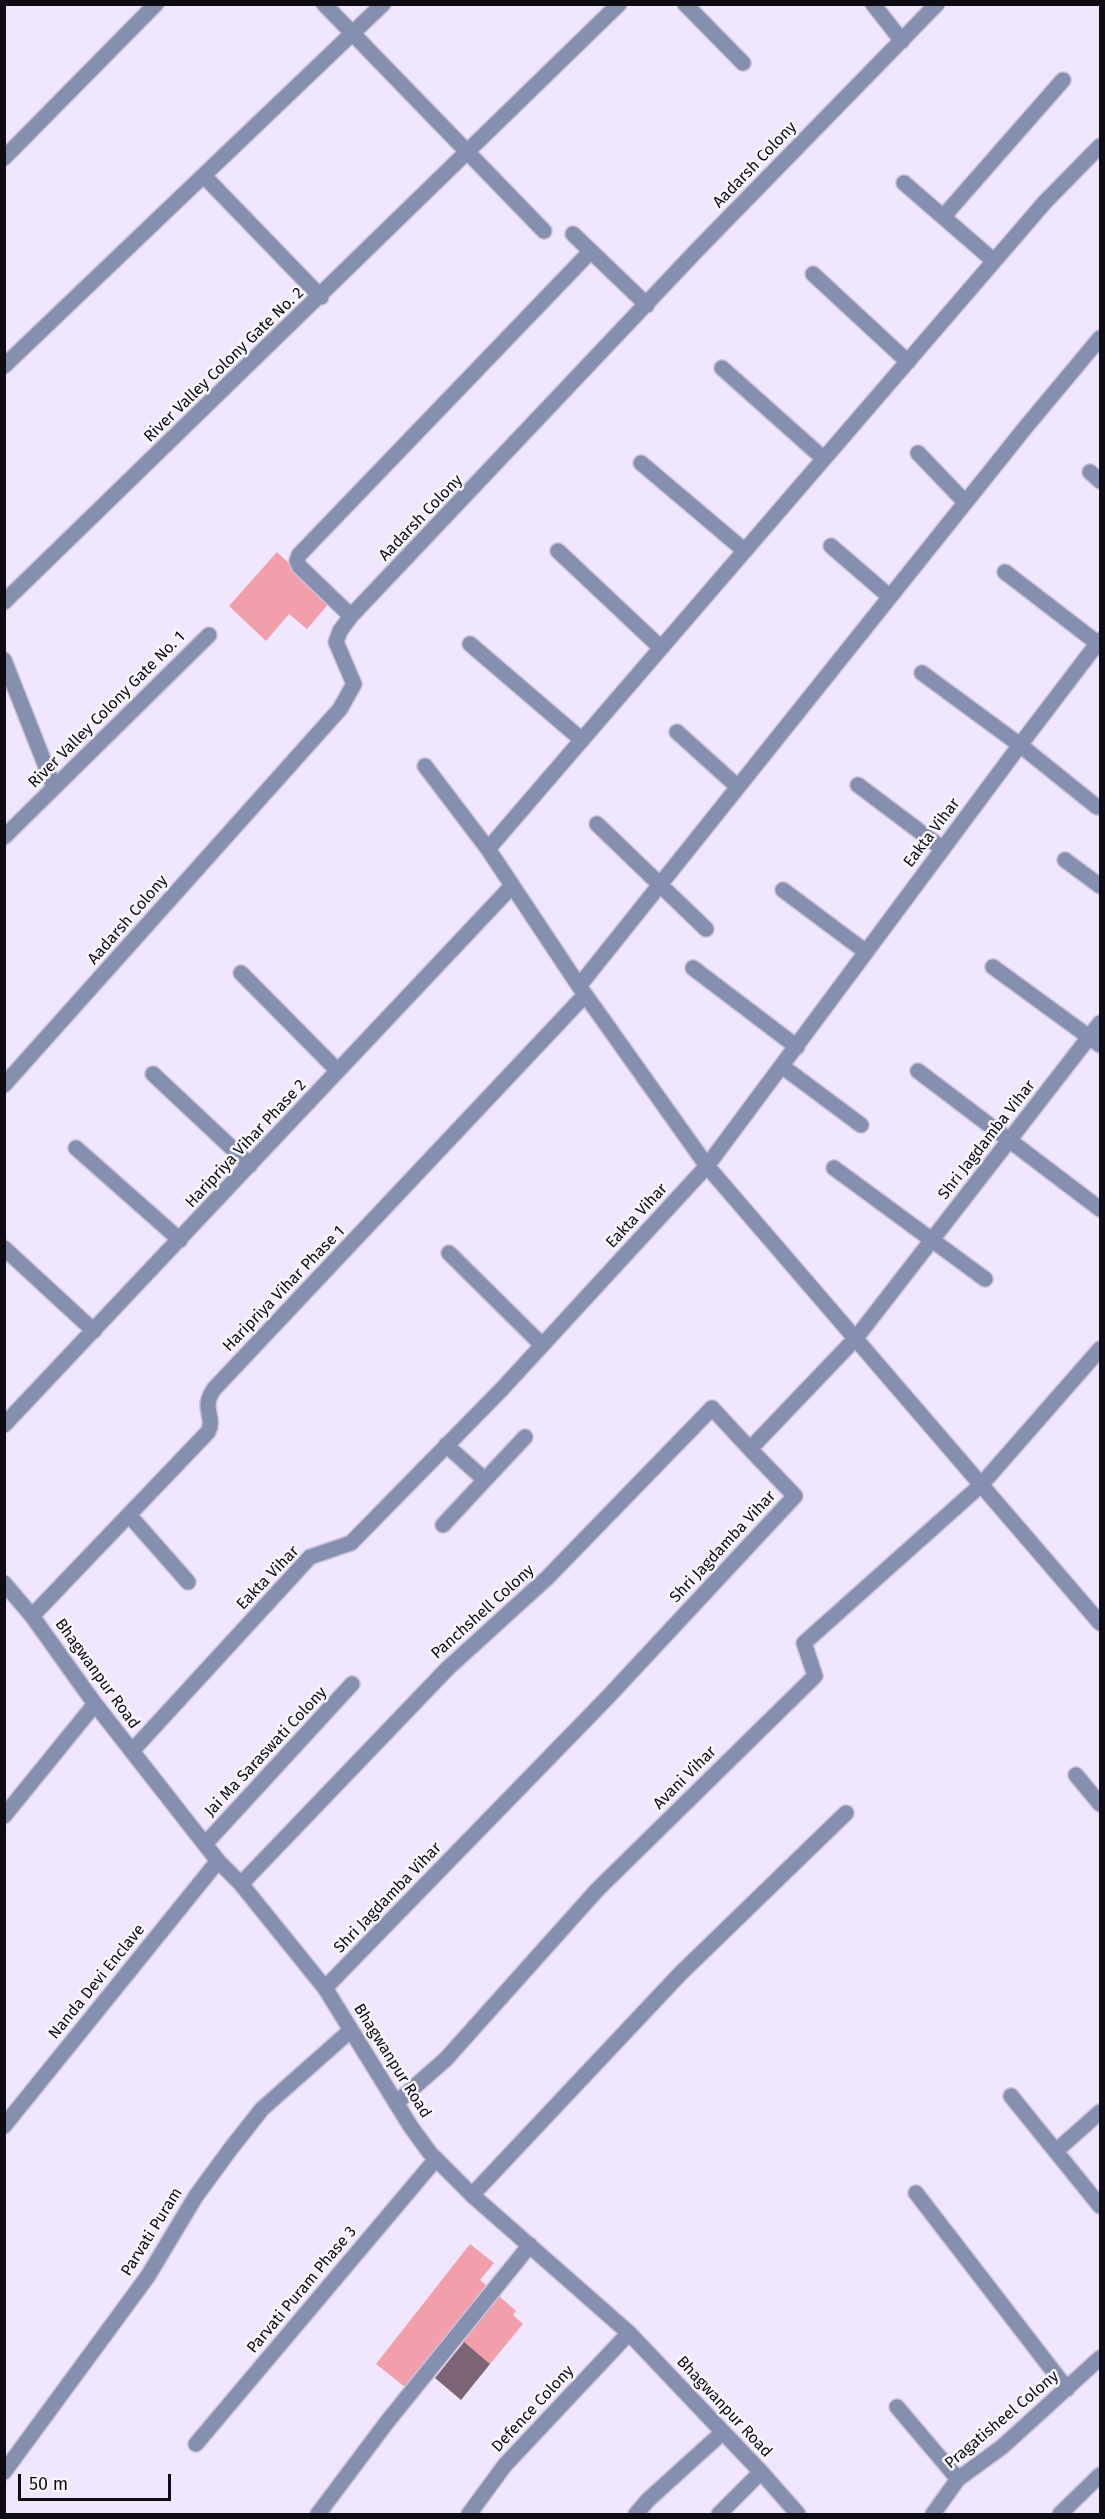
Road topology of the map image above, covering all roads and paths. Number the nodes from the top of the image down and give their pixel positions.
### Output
1 (156, 4) edge
2 (324, 4) edge
3 (384, 4) edge
4 (619, 4) edge
5 (685, 4) edge
6 (873, 4) edge
7 (937, 4) edge
8 (354, 34) junction
9 (902, 41) junction
10 (743, 63) dead end
11 (1063, 80) dead end
12 (1101, 146) edge
13 (467, 151) junction
14 (4, 158) edge
15 (204, 176) junction
16 (904, 183) dead end
17 (943, 217) junction
18 (544, 231) dead end
19 (573, 234) dead end
20 (591, 251) junction
21 (994, 261) junction
22 (813, 274) dead end
23 (321, 297) junction
24 (646, 305) junction
25 (1101, 338) edge
26 (908, 362) junction
27 (4, 366) edge
28 (722, 368) dead end
29 (918, 453) dead end
30 (824, 459) junction
31 (641, 463) dead end
32 (965, 502) junction
33 (831, 546) dead end
34 (558, 551) dead end
35 (745, 551) junction
36 (1005, 572) dead end
37 (890, 597) junction
38 (4, 602) edge
39 (351, 616) junction
40 (209, 635) dead end
41 (1100, 643) edge
42 (470, 644) dead end
43 (662, 648) junction
44 (4, 660) edge
45 (922, 673) dead end
46 (677, 732) dead end
47 (582, 740) junction
48 (1020, 745) junction
49 (425, 766) dead end
50 (858, 785) dead end
51 (738, 787) junction
52 (54, 788) junction
53 (1097, 807) dead end
54 (597, 824) dead end
55 (4, 837) edge
56 (488, 849) junction
57 (943, 849) junction
58 (1065, 860) dead end
59 (660, 884) junction
60 (512, 886) junction
61 (1101, 886) edge
62 (783, 890) dead end
63 (706, 929) dead end
64 (866, 952) junction
65 (993, 967) dead end
66 (693, 968) dead end
67 (241, 974) dead end
68 (582, 991) junction
69 (1101, 1023) edge
70 (1096, 1041) edge
71 (797, 1047) junction
72 (783, 1067) junction
73 (338, 1071) junction
74 (918, 1071) dead end
75 (153, 1074) dead end
76 (4, 1085) edge
77 (861, 1125) dead end
78 (1010, 1140) junction
79 (76, 1148) dead end
80 (250, 1165) junction
81 (707, 1166) junction
82 (834, 1168) dead end
83 (1101, 1209) edge
84 (180, 1240) junction
85 (932, 1240) junction
86 (4, 1248) edge
87 (449, 1253) dead end
88 (985, 1279) dead end
89 (94, 1331) junction
90 (856, 1338) junction
91 (542, 1345) junction
92 (1101, 1349) edge
93 (4, 1425) edge
94 (525, 1437) dead end
95 (446, 1446) junction
96 (750, 1449) junction
97 (484, 1479) junction
98 (981, 1485) junction
99 (129, 1515) junction
100 (444, 1525) dead end
101 (188, 1582) dead end
102 (7, 1594) edge
103 (32, 1616) junction
104 (1101, 1623) edge
105 (352, 1684) dead end
106 (95, 1704) junction
107 (132, 1751) junction
108 (1076, 1775) dead end
109 (1101, 1804) edge
110 (846, 1813) dead end
111 (4, 1816) edge
112 (206, 1844) junction
113 (218, 1861) junction
114 (241, 1884) junction
115 (325, 1988) junction
116 (351, 2030) junction
117 (1011, 2096) dead end
118 (396, 2103) junction
119 (1101, 2112) edge
120 (4, 2126) edge
121 (1056, 2151) junction
122 (436, 2159) junction
123 (916, 2193) dead end
124 (472, 2195) junction
125 (1099, 2201) edge
126 (530, 2245) junction
127 (629, 2333) junction
128 (1101, 2358) edge
129 (1067, 2389) junction
130 (897, 2407) dead end
131 (723, 2432) junction
132 (196, 2444) dead end
133 (4, 2472) edge
134 (761, 2472) junction
135 (1101, 2475) edge
136 (958, 2480) junction
137 (318, 2514) edge
138 (469, 2514) edge
139 (636, 2514) edge
140 (719, 2514) edge
141 (798, 2514) edge
142 (933, 2514) edge
143 (1060, 2514) edge

1 - 14 street
2 - 8 street
3 - 8 street
4 - 13 street, River Valley Colony Gate No. 2
5 - 10 street
6 - 9 street
7 - 9 street, Aadarsh Colony
8 - 13 street
8 - 15 street
9 - 24 street, Aadarsh Colony
11 - 17 street
12 - 21 street
13 - 18 street
13 - 23 street, River Valley Colony Gate No. 2
15 - 23 street
15 - 27 street
16 - 17 street
17 - 21 street
19 - 20 street
20 - 24 street
20 - 39 street
21 - 26 street
22 - 26 street
23 - 38 street, River Valley Colony Gate No. 2
24 - 39 street, Aadarsh Colony
25 - 32 street, Haripriya Vihar Phase 1
26 - 30 street
28 - 30 street
29 - 32 street
30 - 35 street
31 - 35 street
32 - 37 street, Haripriya Vihar Phase 1
33 - 37 street
34 - 43 street
35 - 43 street
36 - 41 street
37 - 51 street, Haripriya Vihar Phase 1
39 - 76 street, Aadarsh Colony
40 - 52 street, River Valley Colony Gate No. 1
41 - 48 street, Eakta Vihar
42 - 47 street
43 - 47 street
44 - 52 street
45 - 48 street
46 - 51 street
47 - 56 street
48 - 53 street
48 - 57 street, Eakta Vihar
49 - 56 street
50 - 57 street
51 - 59 street, Haripriya Vihar Phase 1
52 - 55 street, River Valley Colony Gate No. 1
54 - 59 street
56 - 60 street
57 - 64 street, Eakta Vihar
58 - 61 street
59 - 63 street
59 - 68 street, Haripriya Vihar Phase 1
60 - 68 street
60 - 73 street, Haripriya Vihar Phase 2
62 - 64 street
64 - 71 street, Eakta Vihar
65 - 70 street
66 - 71 street
67 - 73 street
68 - 81 street
68 - 99 street, Haripriya Vihar Phase 1
69 - 70 street, Shri Jagdamba Vihar
70 - 78 street, Shri Jagdamba Vihar
71 - 72 street, Eakta Vihar
72 - 77 street
72 - 81 street, Eakta Vihar
73 - 80 street, Haripriya Vihar Phase 2
74 - 78 street
75 - 80 street
78 - 83 street
78 - 85 street, Shri Jagdamba Vihar
79 - 84 street
80 - 84 street, Haripriya Vihar Phase 2
81 - 90 street
81 - 91 street, Eakta Vihar
82 - 85 street
84 - 89 street, Haripriya Vihar Phase 2
85 - 88 street
85 - 90 street, Shri Jagdamba Vihar
86 - 89 street
87 - 91 street
89 - 93 street, Haripriya Vihar Phase 2
90 - 96 street, Shri Jagdamba Vihar
90 - 98 street
91 - 95 street, Eakta Vihar
92 - 98 street
94 - 97 street
95 - 97 street
95 - 107 street, Eakta Vihar
96 - 114 street, Panchshell Colony
96 - 115 street, Shri Jagdamba Vihar
97 - 100 street
98 - 104 street
98 - 118 street, Avani Vihar
99 - 101 street
99 - 103 street, Haripriya Vihar Phase 1
102 - 103 street, Bhagwanpur Road
103 - 106 street, Bhagwanpur Road
105 - 112 street, Jai Ma Saraswati Colony
106 - 107 street, Bhagwanpur Road
106 - 111 street
107 - 112 street, Bhagwanpur Road
108 - 109 street
110 - 124 street
112 - 113 street, Bhagwanpur Road
113 - 114 street, Bhagwanpur Road
113 - 120 street, Nanda Devi Enclave
114 - 115 street, Bhagwanpur Road
115 - 116 street, Bhagwanpur Road
116 - 118 street, Bhagwanpur Road
116 - 133 street, Parvati Puram
117 - 121 street
118 - 122 street, Bhagwanpur Road
119 - 121 street
121 - 125 street
122 - 124 street, Bhagwanpur Road
122 - 132 street, Parvati Puram Phase 3
123 - 129 street
124 - 126 street, Bhagwanpur Road
126 - 127 street, Bhagwanpur Road
126 - 137 street
127 - 131 street, Bhagwanpur Road
127 - 138 street, Defence Colony
128 - 129 street, Pragatisheel Colony
129 - 136 street, Pragatisheel Colony
130 - 136 street
131 - 134 street, Bhagwanpur Road
131 - 139 street
134 - 140 street
134 - 141 street, Bhagwanpur Road
135 - 143 street
136 - 142 street, Pragatisheel Colony

